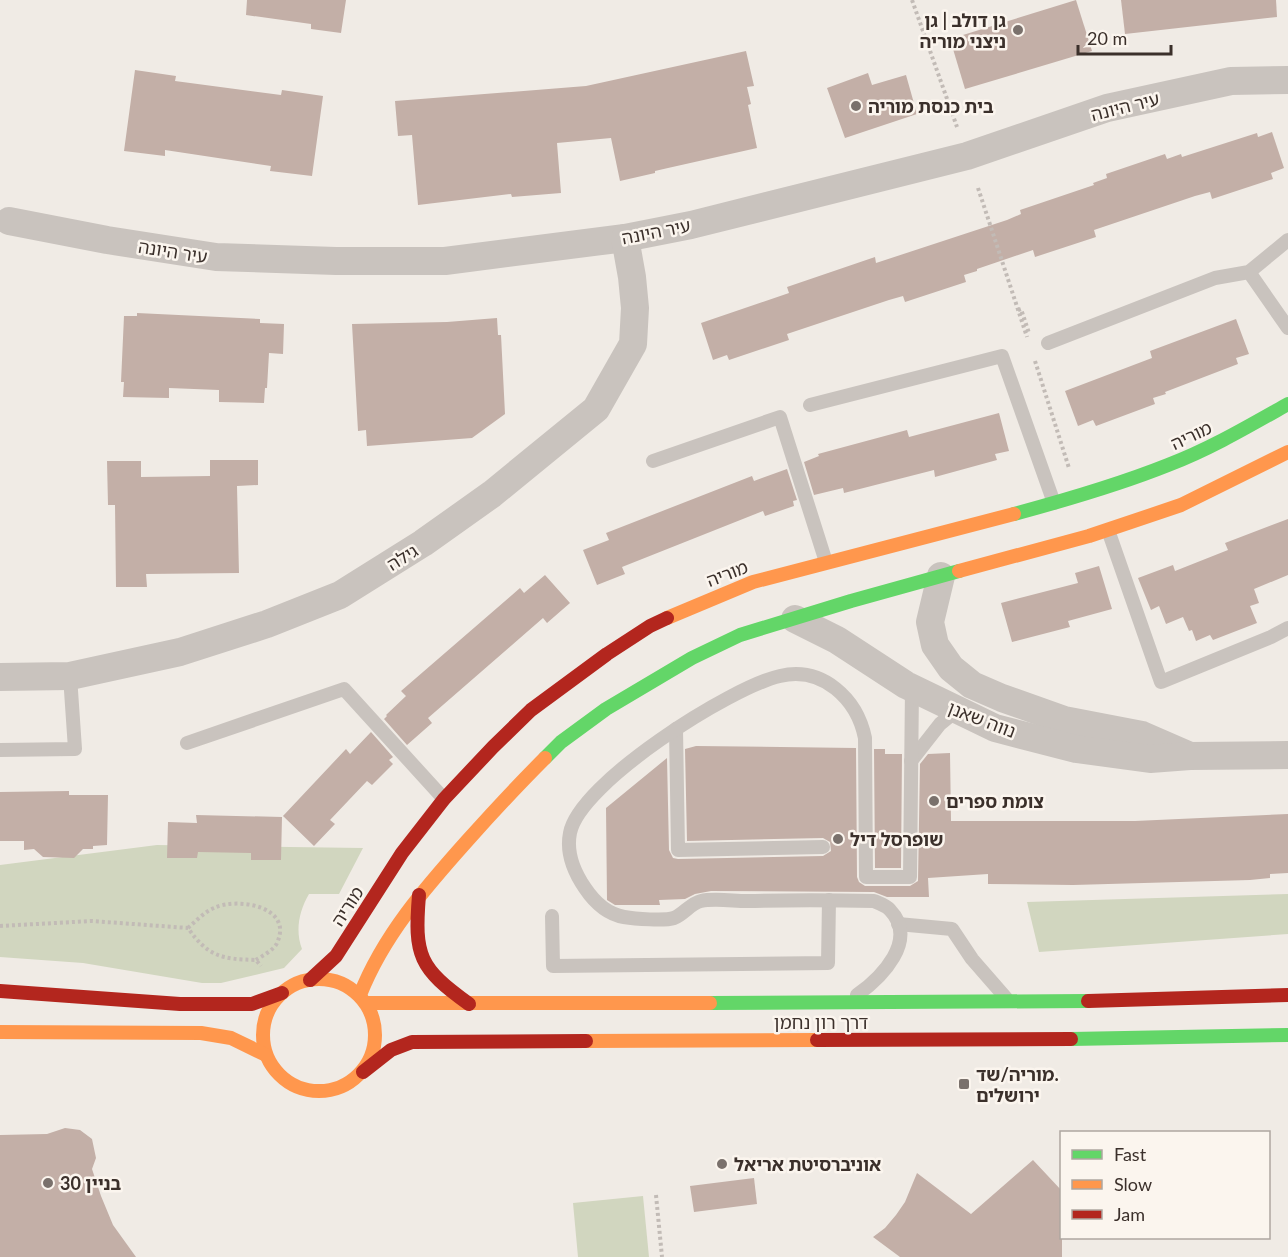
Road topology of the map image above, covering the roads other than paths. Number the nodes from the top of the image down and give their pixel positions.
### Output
1 (1288, 80) edge
2 (9, 221) dead end
3 (625, 238) junction
4 (1288, 240) edge
5 (1249, 272) junction
6 (1288, 328) edge
7 (1048, 343) dead end
8 (1288, 404) edge
9 (810, 405) dead end
10 (1288, 452) edge
11 (653, 461) dead end
12 (1054, 503) junction
13 (1108, 530) junction
14 (825, 562) junction
15 (940, 576) junction
16 (795, 619) junction
17 (1288, 628) edge
18 (70, 676) junction
19 (0, 677) edge
20 (912, 688) junction
21 (957, 710) junction
22 (676, 729) junction
23 (187, 743) dead end
24 (0, 750) edge
25 (1288, 755) edge
26 (1190, 756) junction
27 (911, 761) junction
28 (444, 799) junction
29 (824, 847) dead end
30 (419, 894) junction
31 (829, 900) junction
32 (552, 916) dead end
33 (898, 924) junction
34 (310, 980) junction
35 (0, 991) edge
36 (282, 993) junction
37 (1288, 995) edge
38 (363, 999) junction
39 (1010, 1002) junction
40 (846, 1003) junction
41 (469, 1004) junction
42 (0, 1032) edge
43 (1288, 1035) edge
44 (266, 1055) junction
45 (363, 1072) junction

1 - 3 street, עיר היונה
2 - 3 street, עיר היונה
3 - 18 street, גילה
4 - 5 lane
5 - 6 lane
5 - 7 lane
8 - 12 main road, מוריה
9 - 12 lane
10 - 13 main road
11 - 14 lane
12 - 14 main road, מוריה
13 - 15 main road
13 - 17 lane
14 - 28 main road, מוריה
15 - 16 main road
15 - 26 street, נווה שאנן
16 - 20 street, נווה שאנן
16 - 30 main road
18 - 19 street, גילה
18 - 24 lane
20 - 21 street, נווה שאנן
20 - 27 lane
21 - 26 street, נווה שאנן
21 - 27 lane
22 - 27 lane
22 - 29 lane
22 - 31 lane
23 - 28 lane
25 - 26 street, נווה שאנן
28 - 34 main road, מוריה
30 - 38 main road
30 - 41 main road
31 - 32 lane
31 - 33 lane
33 - 39 lane
33 - 40 lane
34 - 36 main road
34 - 38 main road
35 - 36 main road
36 - 44 main road
37 - 39 main road, דרך רון נחמן
38 - 41 main road, דרך רון נחמן
38 - 45 main road
39 - 40 main road, דרך רון נחמן
40 - 41 main road, דרך רון נחמן
42 - 44 main road
43 - 45 main road, דרך רון נחמן
44 - 45 main road

